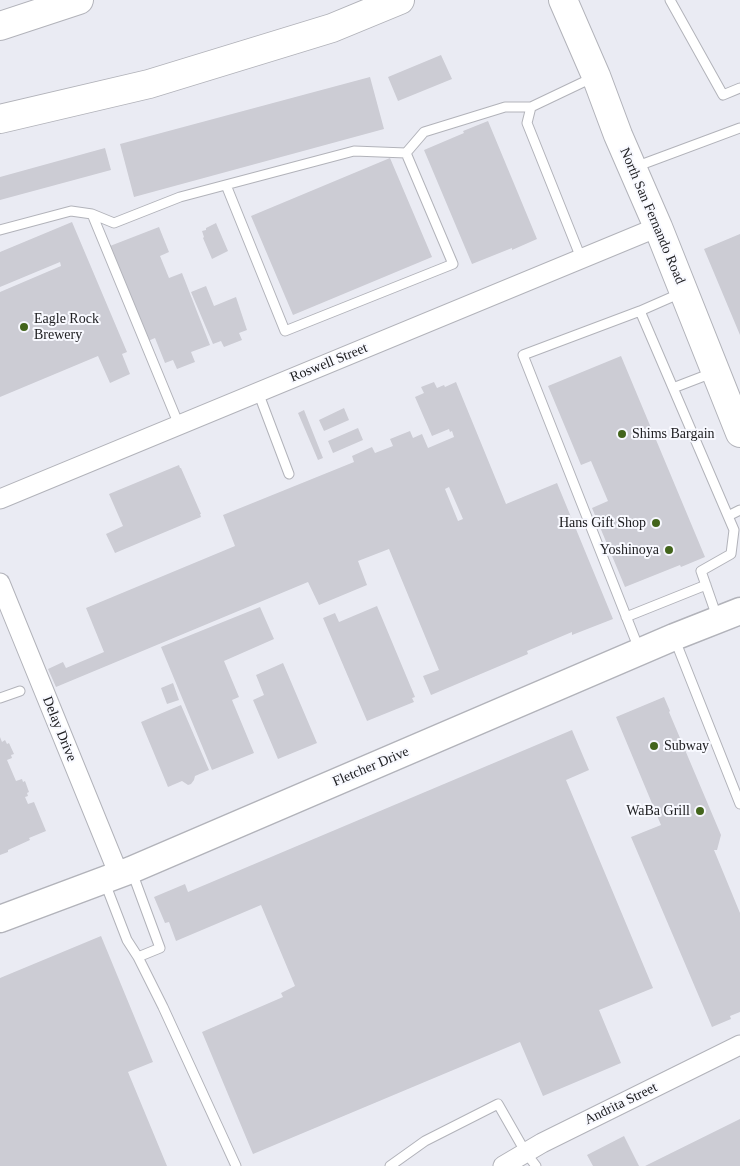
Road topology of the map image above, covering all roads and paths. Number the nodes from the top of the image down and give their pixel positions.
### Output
1 (79, 0) edge
2 (400, 0) edge
3 (563, 0) edge
4 (670, 0) edge
5 (0, 26) edge
6 (596, 76) junction
7 (740, 88) edge
8 (531, 107) junction
9 (0, 119) edge
10 (740, 128) edge
11 (406, 153) junction
12 (633, 168) junction
13 (226, 185) junction
14 (92, 214) junction
15 (658, 226) junction
16 (0, 230) edge
17 (581, 258) junction
18 (684, 292) junction
19 (640, 311) junction
20 (716, 371) junction
21 (673, 388) junction
22 (258, 392) junction
23 (179, 425) junction
24 (740, 433) edge
25 (289, 474) dead end
26 (0, 499) edge
27 (740, 510) edge
28 (728, 516) junction
29 (0, 583) edge
30 (706, 585) junction
31 (729, 615) edge
32 (626, 617) junction
33 (674, 637) junction
34 (640, 652) junction
35 (20, 691) dead end
36 (0, 698) edge
37 (740, 804) edge
38 (118, 875) junction
39 (0, 919) edge
40 (138, 957) junction
41 (740, 1045) edge
42 (531, 1159) edge
43 (236, 1166) edge
44 (390, 1166) edge
45 (503, 1166) edge

1 - 5 main road
2 - 9 main road
3 - 6 main road, North San Fernando Road
4 - 7 lane
6 - 8 lane
6 - 12 main road, North San Fernando Road
8 - 11 lane
8 - 17 lane
10 - 12 lane
11 - 13 lane
11 - 13 lane
12 - 15 main road, North San Fernando Road
13 - 14 lane
14 - 16 lane
14 - 23 lane
15 - 17 street, Roswell Street
15 - 18 main road, North San Fernando Road
17 - 22 street, Roswell Street
18 - 19 lane
18 - 20 main road, North San Fernando Road
19 - 21 lane
19 - 32 lane
20 - 21 lane
20 - 24 main road, North San Fernando Road
21 - 28 lane
22 - 23 street, Roswell Street
22 - 25 lane
23 - 26 street, Roswell Street
27 - 28 lane
28 - 30 lane
29 - 38 street, Delay Drive
30 - 31 lane
30 - 32 lane
31 - 33 main road, Fletcher Drive
32 - 34 lane
33 - 34 main road, Fletcher Drive
33 - 37 lane
34 - 38 main road, Fletcher Drive
35 - 36 lane
38 - 39 main road, Fletcher Drive
38 - 40 lane
38 - 40 lane
40 - 43 lane
41 - 42 street, Andrita Street
42 - 44 lane
42 - 45 street, Andrita Street

